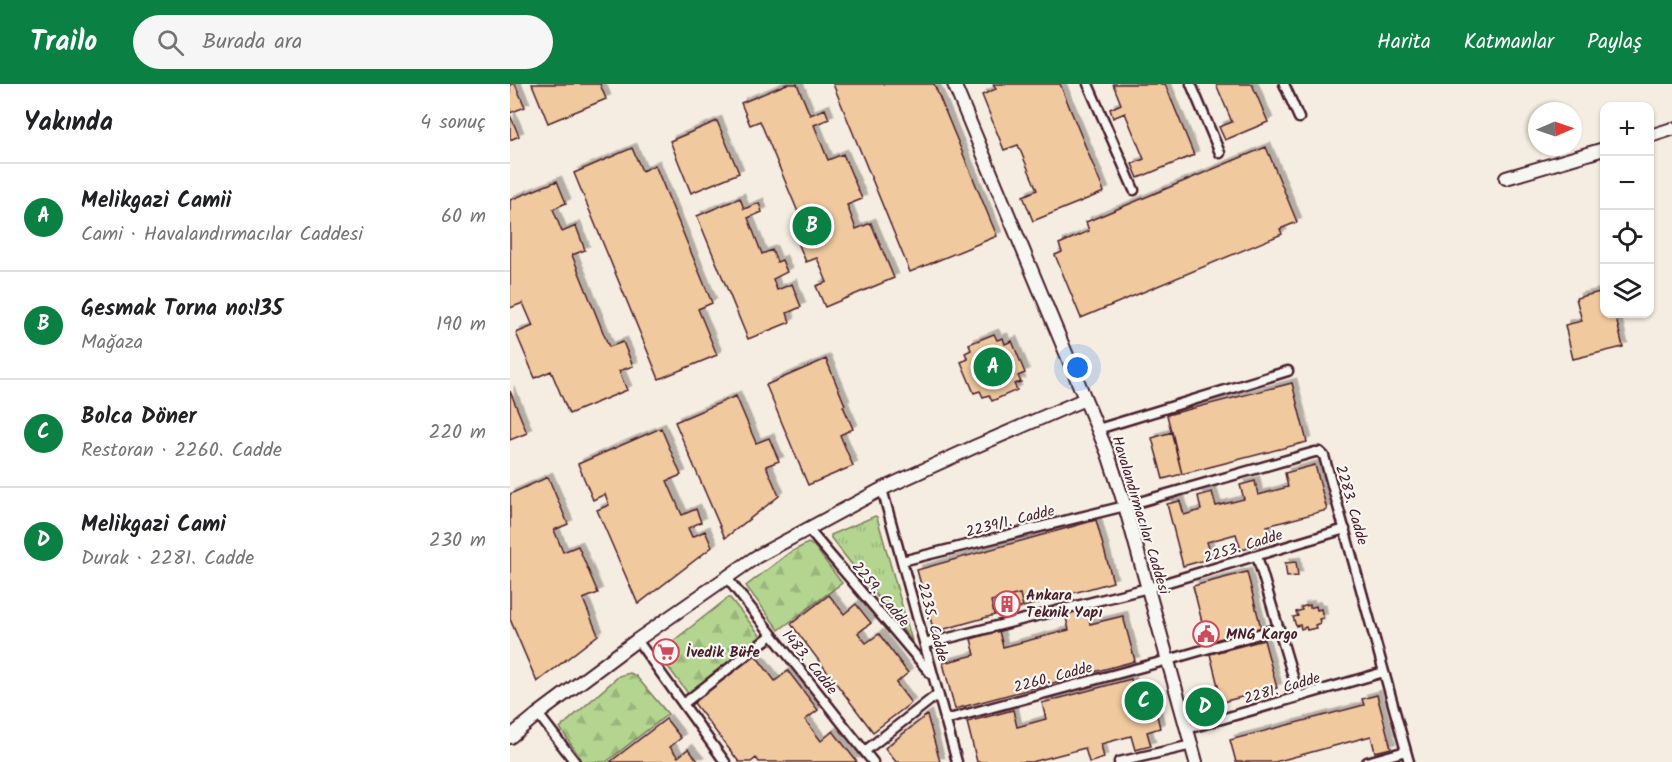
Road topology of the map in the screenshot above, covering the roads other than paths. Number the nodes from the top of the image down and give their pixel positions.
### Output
1 (954, 84) edge
2 (1088, 84) edge
3 (1191, 84) edge
4 (1284, 84) edge
5 (1299, 118) dead end
6 (1672, 129) edge
7 (1654, 135) edge
8 (1600, 150) edge
9 (1220, 153) dead end
10 (1506, 178) dead end
11 (1134, 190) dead end
12 (1288, 371) dead end
13 (1085, 399) junction
14 (1098, 429) junction
15 (882, 489) junction
16 (1125, 506) junction
17 (808, 529) junction
18 (1345, 529) junction
19 (1257, 555) junction
20 (902, 561) junction
21 (727, 578) junction
22 (1148, 588) junction
23 (1279, 628) junction
24 (772, 635) junction
25 (637, 640) junction
26 (925, 644) junction
27 (1168, 660) junction
28 (1384, 672) junction
29 (934, 677) junction
30 (938, 694) junction
31 (1299, 697) junction
32 (683, 704) junction
33 (538, 714) junction
34 (945, 720) junction
35 (1187, 729) junction
36 (510, 737) edge
37 (1192, 745) junction
38 (865, 751) junction
39 (1406, 751) junction
40 (575, 762) edge
41 (725, 762) edge
42 (873, 762) edge
43 (957, 762) edge
44 (1119, 762) edge
45 (1196, 762) edge
46 (1367, 762) edge
47 (1409, 762) edge

1 - 13 street, Havalandırmacılar Caddesi
2 - 11 street
3 - 9 street
4 - 5 street
6 - 7 street
8 - 10 street
12 - 14 street
13 - 14 street, Havalandırmacılar Caddesi
13 - 15 street
14 - 16 street, Havalandırmacılar Caddesi
15 - 17 street
15 - 20 street, 2235. Cadde
16 - 18 street, 2283. Cadde
16 - 20 street, 2239/1. Cadde
16 - 22 street, Havalandırmacılar Caddesi
17 - 21 street
17 - 29 street, 2259. Cadde
18 - 19 street, 2253. Cadde
18 - 28 street, 2283. Cadde
19 - 22 street, 2253. Cadde
19 - 23 street
20 - 26 street, 2235. Cadde
21 - 24 street, 1483. Cadde
21 - 25 street
22 - 26 street, 2253. Cadde
22 - 27 street, Havalandırmacılar Caddesi
23 - 27 street, 2260. Cadde
23 - 31 street
24 - 32 street
24 - 38 street, 1483. Cadde
25 - 32 street
25 - 33 street
26 - 29 street, 2235. Cadde
27 - 34 street, 2260. Cadde
27 - 35 street, Havalandırmacılar Caddesi
28 - 31 street, 2281. Cadde
28 - 39 street, 2283. Cadde
29 - 30 street, 2235. Cadde
30 - 34 street, 2235. Cadde
30 - 38 street
31 - 35 street, 2281. Cadde
32 - 41 street
33 - 36 street
33 - 40 street
34 - 43 street, 2235. Cadde
35 - 37 street, Havalandırmacılar Caddesi
37 - 44 street
37 - 45 street, Havalandırmacılar Caddesi
38 - 42 street, 1483. Cadde
39 - 46 street
39 - 47 street, 2283. Cadde

